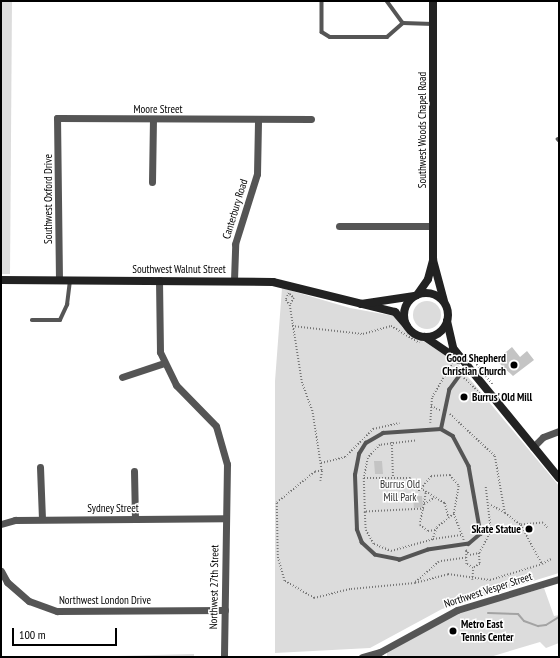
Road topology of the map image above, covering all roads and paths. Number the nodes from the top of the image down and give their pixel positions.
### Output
1 (322, 1) edge
2 (387, 1) edge
3 (433, 1) edge
4 (403, 24) junction
5 (433, 24) junction
6 (57, 118) joint
7 (311, 119) dead end
8 (153, 120) junction
9 (258, 120) junction
10 (152, 182) dead end
11 (339, 226) dead end
12 (433, 226) junction
13 (433, 260) junction
14 (1, 280) edge
15 (59, 280) junction
16 (70, 280) junction
17 (159, 280) junction
18 (234, 280) junction
19 (415, 295) junction
20 (354, 304) junction
21 (290, 305) junction
22 (447, 307) junction
23 (32, 320) dead end
24 (447, 321) junction
25 (292, 326) junction
26 (407, 326) junction
27 (423, 340) junction
28 (446, 359) dead end
29 (164, 363) junction
30 (467, 365) junction
31 (122, 377) dead end
32 (466, 380) dead end
33 (478, 394) dead end
34 (431, 406) junction
35 (440, 410) dead end
36 (448, 414) dead end
37 (430, 423) dead end
38 (441, 429) junction
39 (559, 431) edge
40 (414, 441) dead end
41 (392, 442) junction
42 (533, 447) junction
43 (40, 467) dead end
44 (134, 471) dead end
45 (322, 471) junction
46 (364, 478) junction
47 (393, 478) junction
48 (559, 478) edge
49 (320, 481) dead end
50 (486, 487) dead end
51 (423, 490) junction
52 (426, 493) junction
53 (434, 498) junction
54 (424, 504) junction
55 (489, 505) junction
56 (424, 509) junction
57 (365, 512) junction
58 (505, 513) junction
59 (454, 514) junction
60 (226, 518) junction
61 (42, 519) junction
62 (135, 519) junction
63 (449, 519) junction
64 (1, 524) edge
65 (521, 524) junction
66 (547, 528) dead end
67 (435, 530) junction
68 (491, 530) dead end
69 (463, 535) junction
70 (433, 539) junction
71 (464, 542) dead end
72 (466, 558) junction
73 (551, 559) dead end
74 (542, 564) junction
75 (473, 568) junction
76 (1, 571) edge
77 (559, 579) edge
78 (472, 580) junction
79 (415, 583) junction
80 (225, 610) junction
81 (224, 657) edge
82 (362, 657) edge

1 - 4 lane
2 - 4 lane
3 - 5 main road, Southwest Woods Chapel Road
4 - 5 lane
5 - 12 main road, Southwest Woods Chapel Road
6 - 8 street, Moore Street
6 - 15 street, Southwest Oxford Drive
7 - 9 street, Moore Street
8 - 9 street, Moore Street
8 - 10 street
9 - 18 street, Canterbury Road
11 - 12 street
12 - 13 main road, Southwest Woods Chapel Road
13 - 19 main road, Southwest Woods Chapel Road
13 - 22 main road, Southwest Woods Chapel Road
14 - 15 main road, Southwest Walnut Street
15 - 16 main road, Southwest Walnut Street
16 - 17 main road, Southwest Walnut Street
16 - 23 lane
17 - 18 main road, Southwest Walnut Street
17 - 29 street, Northwest 27th Street
18 - 20 main road, Southwest Walnut Street
19 - 20 main road, Southwest Walnut Street
19 - 22 main road
19 - 26 main road
20 - 26 main road, Southwest Walnut Street
21 - 21 path
21 - 25 path
22 - 24 main road
24 - 27 main road
24 - 30 main road
25 - 27 path
25 - 45 path
26 - 27 main road
27 - 30 main road
28 - 34 path
29 - 31 street
29 - 60 street, Northwest 27th Street
30 - 38 lane
30 - 42 main road
32 - 33 path
34 - 35 path
34 - 37 path
36 - 58 path
38 - 38 lane
39 - 42 street
40 - 41 path
41 - 46 path
41 - 47 path
42 - 48 main road
43 - 61 street
44 - 62 street
45 - 49 path
45 - 79 path
46 - 47 path
46 - 57 path
47 - 51 path
50 - 55 path
51 - 52 path
51 - 59 path
52 - 53 path
52 - 54 path
53 - 54 path
53 - 63 path
54 - 56 path
55 - 58 path
55 - 68 path
56 - 57 path
56 - 67 path
57 - 70 path
58 - 65 path
59 - 63 path
59 - 69 path
60 - 62 street, Sydney Street
60 - 80 street, Northwest 27th Street
61 - 62 street, Sydney Street
61 - 64 street, Sydney Street
63 - 67 path
65 - 66 path
65 - 74 path
67 - 70 path
69 - 70 path
69 - 71 path
72 - 75 path
72 - 75 path
72 - 79 path
73 - 74 path
74 - 78 path
75 - 78 path
76 - 80 street, Northwest London Drive
77 - 82 street, Northwest Vesper Street
78 - 79 path
80 - 81 street, Northwest 27th Street

